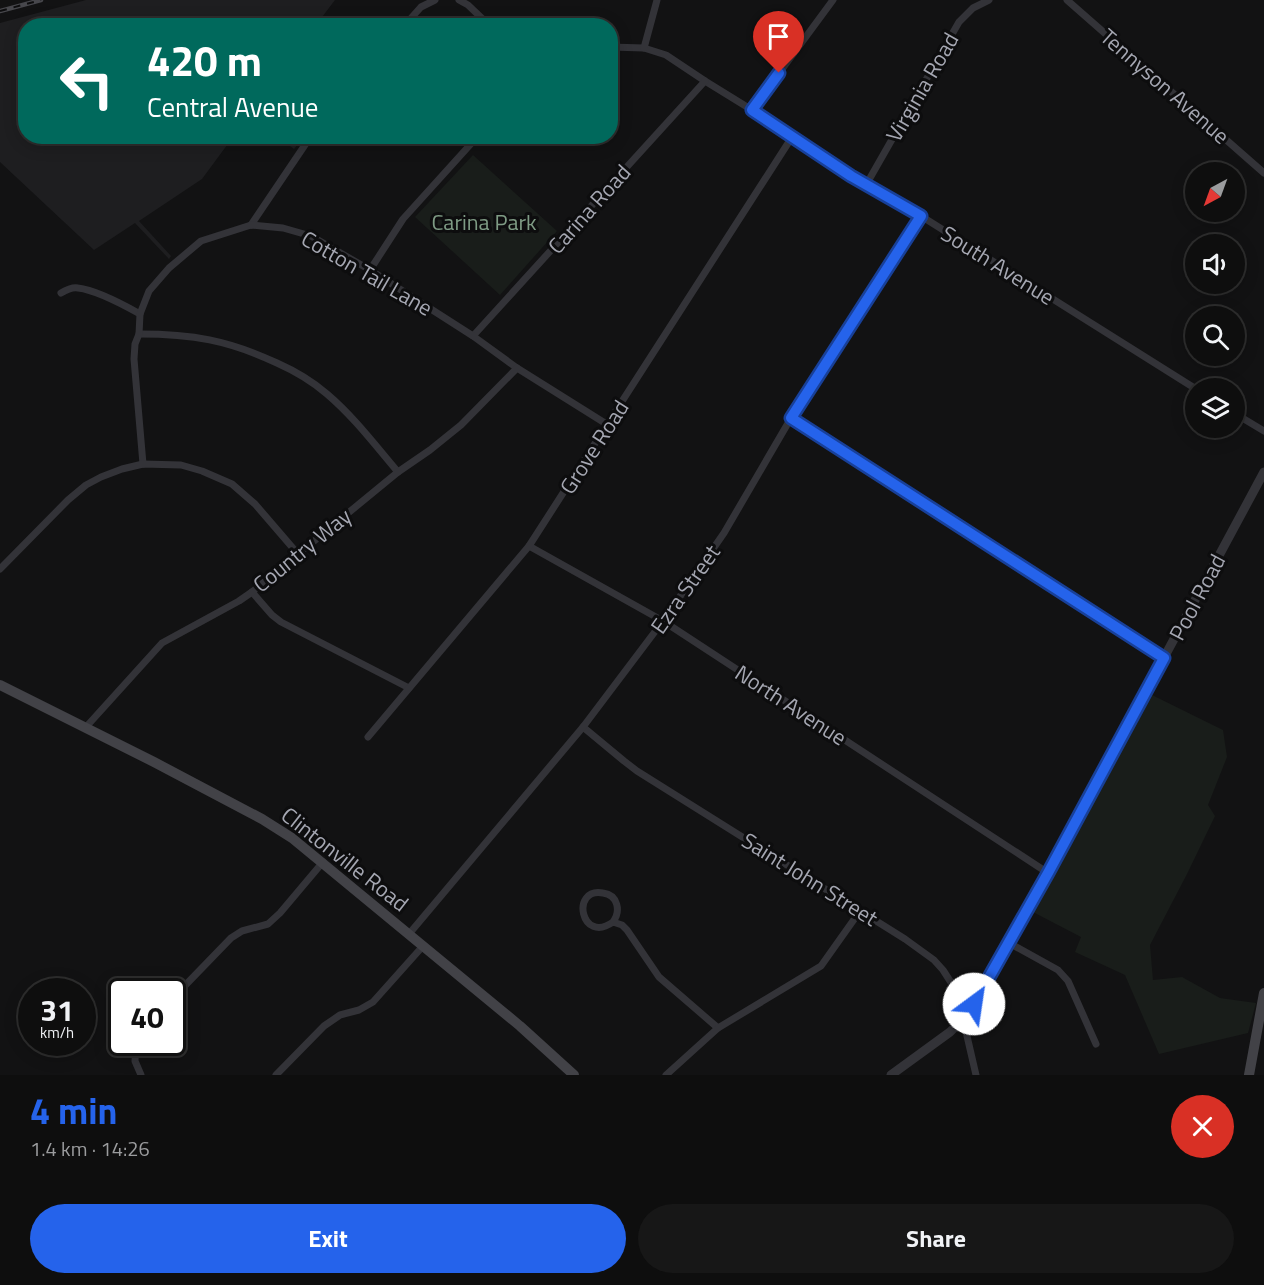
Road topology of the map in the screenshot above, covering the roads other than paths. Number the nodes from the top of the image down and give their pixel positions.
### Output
1 (435, 0) edge
2 (459, 0) edge
3 (657, 0) edge
4 (833, 0) edge
5 (989, 0) edge
6 (1067, 0) edge
7 (411, 18) edge
8 (482, 18) edge
9 (618, 47) edge
10 (644, 48) junction
11 (705, 81) junction
12 (752, 110) junction
13 (792, 137) junction
14 (306, 144) edge
15 (471, 144) edge
16 (1264, 173) edge
17 (866, 184) junction
18 (921, 216) junction
19 (251, 225) junction
20 (370, 270) junction
21 (61, 293) dead end
22 (140, 314) junction
23 (139, 334) junction
24 (473, 336) junction
25 (517, 368) junction
26 (1185, 382) edge
27 (791, 418) junction
28 (1245, 420) edge
29 (608, 425) junction
30 (1264, 431) edge
31 (143, 464) junction
32 (398, 472) junction
33 (1264, 472) edge
34 (529, 546) junction
35 (297, 554) junction
36 (0, 569) edge
37 (252, 592) junction
38 (663, 621) junction
39 (1164, 658) junction
40 (0, 684) edge
41 (409, 688) junction
42 (86, 727) junction
43 (583, 727) junction
44 (368, 737) dead end
45 (323, 862) junction
46 (1048, 873) junction
47 (860, 910) junction
48 (613, 922) junction
49 (409, 934) junction
50 (1009, 944) junction
51 (423, 946) junction
52 (186, 985) edge
53 (1264, 993) edge
54 (964, 1018) junction
55 (718, 1028) junction
56 (1096, 1044) dead end
57 (135, 1056) edge
58 (141, 1075) edge
59 (276, 1075) edge
60 (574, 1075) edge
61 (666, 1075) edge
62 (891, 1075) edge
63 (976, 1075) edge
64 (1249, 1075) edge

1 - 7 street
2 - 8 street
3 - 10 street
4 - 12 street
5 - 17 street, Virginia Road
6 - 16 street, Tennyson Avenue
9 - 10 street, South Avenue
10 - 11 street, South Avenue
11 - 12 street, South Avenue
11 - 24 street, Carina Road
12 - 13 street, South Avenue
13 - 17 street, South Avenue
13 - 29 street, Grove Road
14 - 19 street
15 - 20 street
17 - 18 street, South Avenue
18 - 26 street, South Avenue
18 - 27 street, Ezra Street
19 - 20 street, Cotton Tail Lane
19 - 22 street, Cotton Tail Lane
20 - 24 street, Cotton Tail Lane
21 - 22 street
22 - 23 street, Cotton Tail Lane
23 - 31 street, Cotton Tail Lane
23 - 32 street
24 - 25 street, Cotton Tail Lane
25 - 29 street, Cotton Tail Lane
25 - 32 street, Country Way
27 - 38 street, Ezra Street
27 - 39 street
28 - 30 street
29 - 34 street, Grove Road
31 - 35 street
31 - 36 street
32 - 35 street, Country Way
33 - 39 street, Pool Road
34 - 38 street, North Avenue
34 - 41 street, Grove Road
35 - 37 street, Country Way
37 - 41 street
37 - 42 street, Country Way
38 - 43 street, Ezra Street
38 - 46 street, North Avenue
39 - 46 street, Pool Road
40 - 42 main road, Clintonville Road
41 - 44 street, Grove Road
42 - 45 main road, Clintonville Road
43 - 47 street, Saint John Street
43 - 49 street, Ezra Street
45 - 49 main road, Clintonville Road
45 - 52 street
46 - 50 street, Pool Road
47 - 54 street, Saint John Street
47 - 55 street
48 - 48 street
48 - 55 street
49 - 51 main road, Clintonville Road
50 - 54 street, Pool Road
50 - 56 street
51 - 59 street
51 - 60 main road, Clintonville Road
53 - 64 main road
54 - 62 street, Pool Road
54 - 63 street, Saint John Street
55 - 61 street
57 - 58 street

